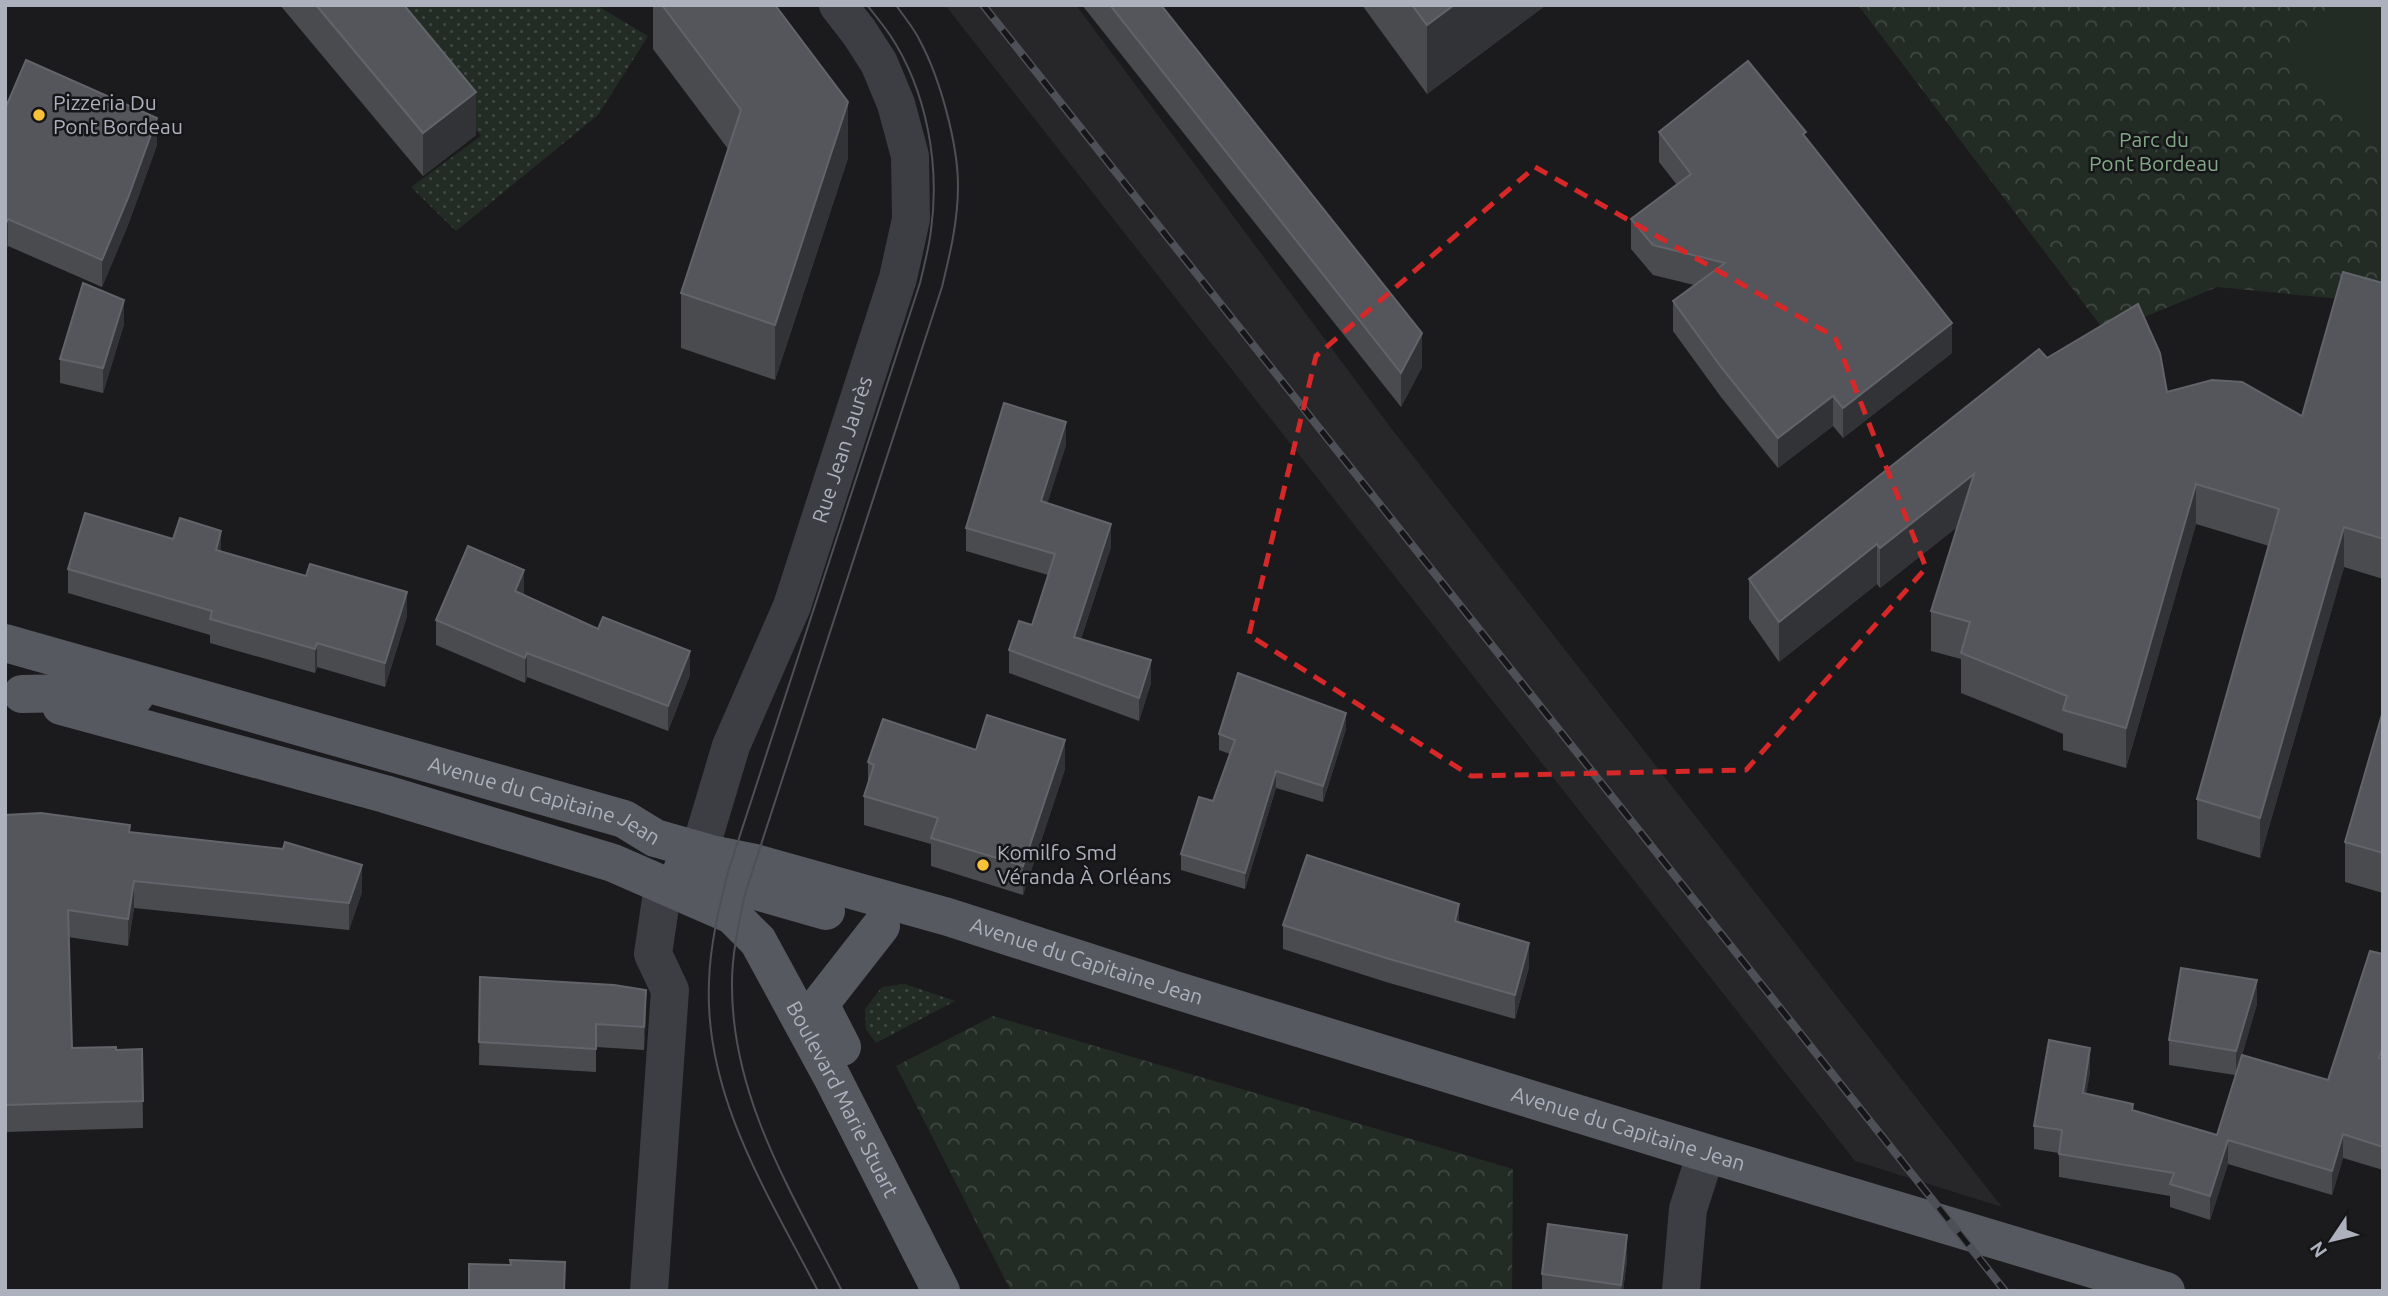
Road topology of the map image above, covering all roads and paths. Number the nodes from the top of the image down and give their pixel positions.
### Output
1 (838, 5) edge
2 (5, 643) edge
3 (14, 692) edge
4 (691, 872) junction
5 (746, 909) junction
6 (881, 926) junction
7 (820, 1004) junction
8 (1704, 1161) junction
9 (649, 1291) edge
10 (941, 1291) edge
11 (969, 1291) edge
12 (1681, 1291) edge
13 (2102, 1291) edge
14 (2166, 1291) edge

1 - 4 street, Rue Jean Jaurès
2 - 4 main road, Avenue du Capitaine Jean
3 - 4 main road, Avenue du Capitaine Jean
4 - 5 main road, Avenue du Capitaine Jean
4 - 8 main road, Avenue du Capitaine Jean
4 - 9 street, Rue Jean Jaurès
5 - 6 main road, Avenue du Capitaine Jean
5 - 7 main road, Boulevard Marie Stuart
5 - 10 main road, Boulevard Marie Stuart
6 - 7 main road
6 - 8 main road, Avenue du Capitaine Jean
7 - 11 main road, Boulevard Marie Stuart
8 - 12 street
8 - 13 main road, Avenue du Capitaine Jean
8 - 14 main road, Avenue du Capitaine Jean

